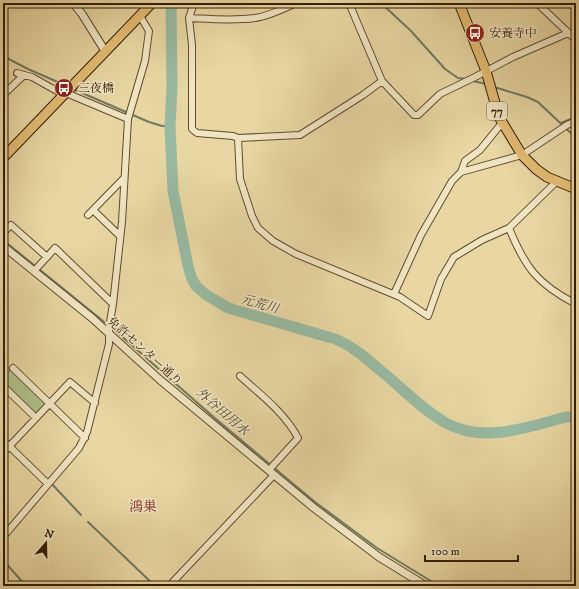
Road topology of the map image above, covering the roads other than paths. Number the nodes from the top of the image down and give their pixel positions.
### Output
1 (73, 3) edge
2 (194, 3) edge
3 (296, 3) edge
4 (349, 3) edge
5 (459, 3) edge
6 (537, 3) edge
7 (149, 4) edge
8 (140, 16) junction
9 (189, 18) junction
10 (568, 34) junction
11 (576, 40) edge
12 (105, 51) junction
13 (486, 71) junction
14 (17, 73) dead end
15 (24, 75) junction
16 (382, 82) junction
17 (65, 94) junction
18 (3, 95) edge
19 (128, 119) junction
20 (576, 121) edge
21 (502, 123) junction
22 (238, 138) junction
23 (522, 155) junction
24 (3, 158) edge
25 (461, 172) junction
26 (124, 178) junction
27 (556, 182) junction
28 (576, 189) edge
29 (93, 210) junction
30 (88, 215) dead end
31 (509, 228) junction
32 (3, 231) edge
33 (120, 236) junction
34 (3, 246) edge
35 (47, 257) junction
36 (34, 271) junction
37 (394, 294) junction
38 (113, 304) junction
39 (576, 304) edge
40 (110, 334) junction
41 (14, 368) dead end
42 (240, 376) dead end
43 (3, 386) edge
44 (95, 403) junction
45 (50, 404) junction
46 (36, 418) junction
47 (85, 438) junction
48 (3, 440) edge
49 (9, 446) junction
50 (3, 453) edge
51 (268, 470) junction
52 (274, 475) junction
53 (48, 484) junction
54 (3, 537) edge
55 (169, 586) edge
56 (426, 586) edge

1 - 12 street
2 - 9 street
3 - 9 street
4 - 16 street
5 - 13 main road, 77
6 - 10 street
7 - 8 main road
8 - 12 main road
8 - 19 street
9 - 22 street
10 - 11 street
10 - 13 street
12 - 17 main road
13 - 16 street
13 - 21 main road, 77
14 - 15 street
15 - 17 street
15 - 18 street
16 - 22 street
17 - 19 street
17 - 24 main road
19 - 26 street
20 - 23 street
21 - 23 main road, 77
21 - 25 street
22 - 37 street
23 - 25 street
23 - 27 main road, 77
25 - 37 street
26 - 29 street
26 - 33 street
27 - 28 main road, 77
27 - 31 street
29 - 30 street
29 - 33 street
31 - 37 street
31 - 39 street
32 - 35 street
33 - 38 street
34 - 36 street, 免許センター通り
35 - 36 street
35 - 38 street
36 - 40 street, 免許センター通り
38 - 40 street
40 - 44 street
40 - 51 street, 免許センター通り
41 - 45 street
42 - 51 street
43 - 46 street
44 - 45 street
44 - 47 street
45 - 46 street
45 - 47 street
46 - 49 street
47 - 53 street
48 - 49 street
49 - 50 street
49 - 53 street
51 - 52 street, 免許センター通り
52 - 55 street
52 - 56 street, 免許センター通り
53 - 54 street

